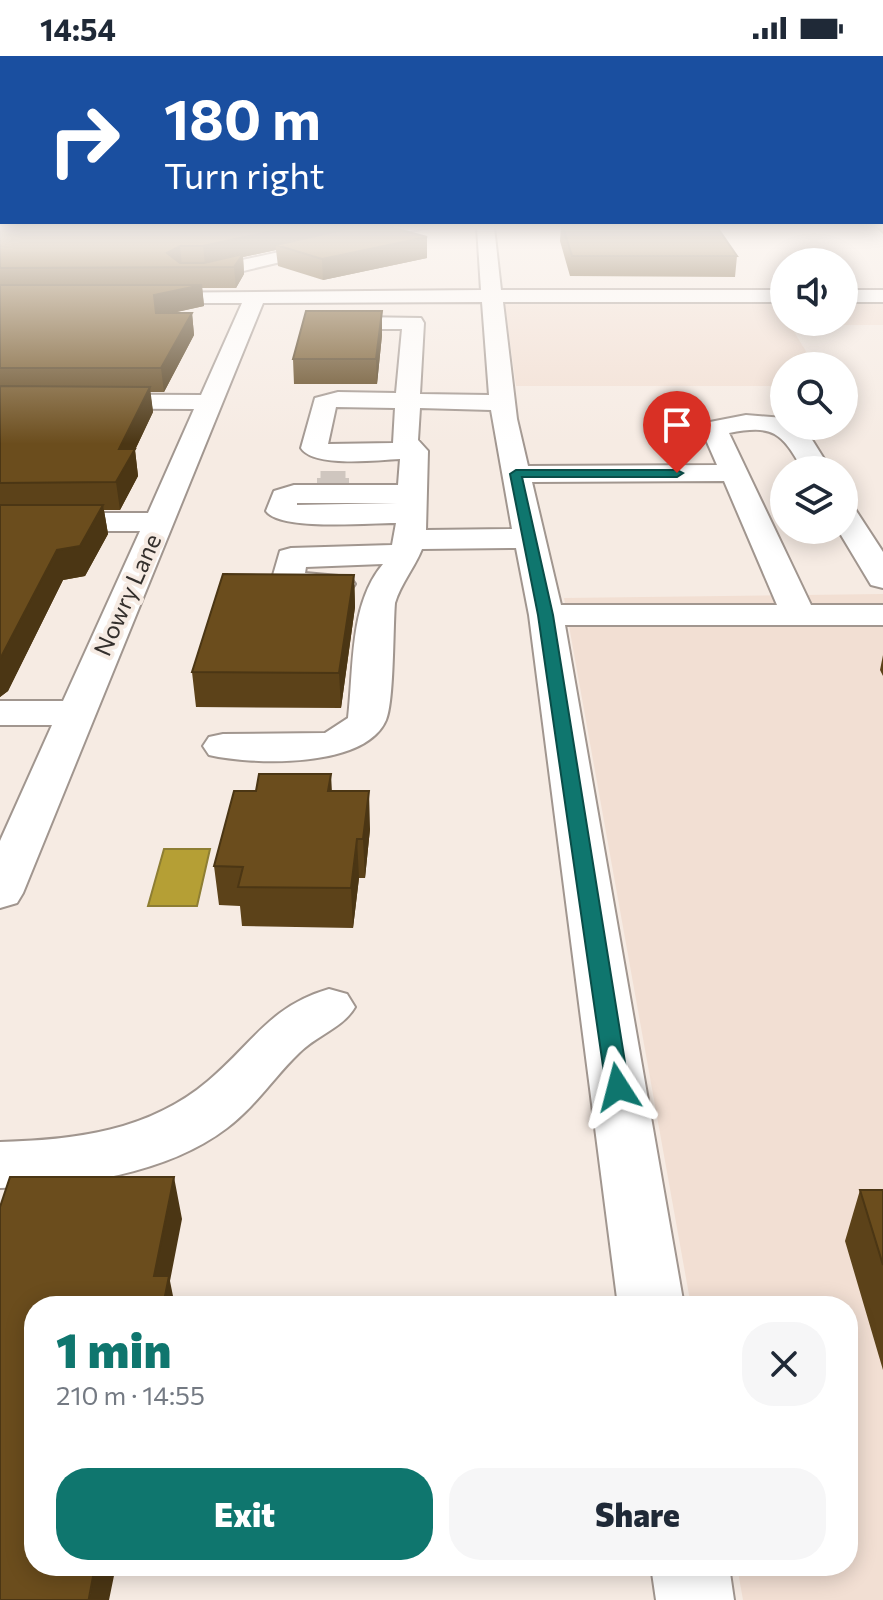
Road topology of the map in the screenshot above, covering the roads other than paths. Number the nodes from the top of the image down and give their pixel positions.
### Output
1 (153, 299) edge
2 (311, 299) edge
3 (333, 299) edge
4 (492, 299) edge
5 (251, 307) junction
6 (139, 318) edge
7 (0, 401) edge
8 (211, 402) junction
9 (407, 403) junction
10 (502, 403) junction
11 (414, 451) junction
12 (808, 456) edge
13 (734, 473) junction
14 (516, 474) junction
15 (334, 476) junction
16 (0, 522) edge
17 (160, 522) junction
18 (404, 537) junction
19 (529, 538) junction
20 (858, 538) edge
21 (883, 578) edge
22 (546, 615) junction
23 (799, 615) junction
24 (883, 615) edge
25 (0, 713) edge
26 (75, 713) junction
27 (223, 746) dead end
28 (0, 893) edge
29 (329, 1007) dead end
30 (0, 1165) edge
31 (649, 1296) edge
32 (691, 1576) edge
33 (695, 1600) edge

1 - 5 street
2 - 5 street
3 - 9 street
4 - 10 street
5 - 6 street
5 - 8 street, Nowry Lane
7 - 8 street
8 - 17 street, Nowry Lane
9 - 10 street
9 - 11 street
9 - 15 street
10 - 14 street
11 - 15 street
11 - 18 street
12 - 13 street
13 - 14 street
13 - 23 street
14 - 19 street
15 - 18 street
15 - 18 street
16 - 17 street
17 - 26 street, Nowry Lane
18 - 19 street
18 - 27 street
19 - 22 street
20 - 21 street
22 - 23 street
22 - 31 street
23 - 24 street
25 - 26 street
26 - 28 street, Nowry Lane
29 - 30 street
32 - 33 street

